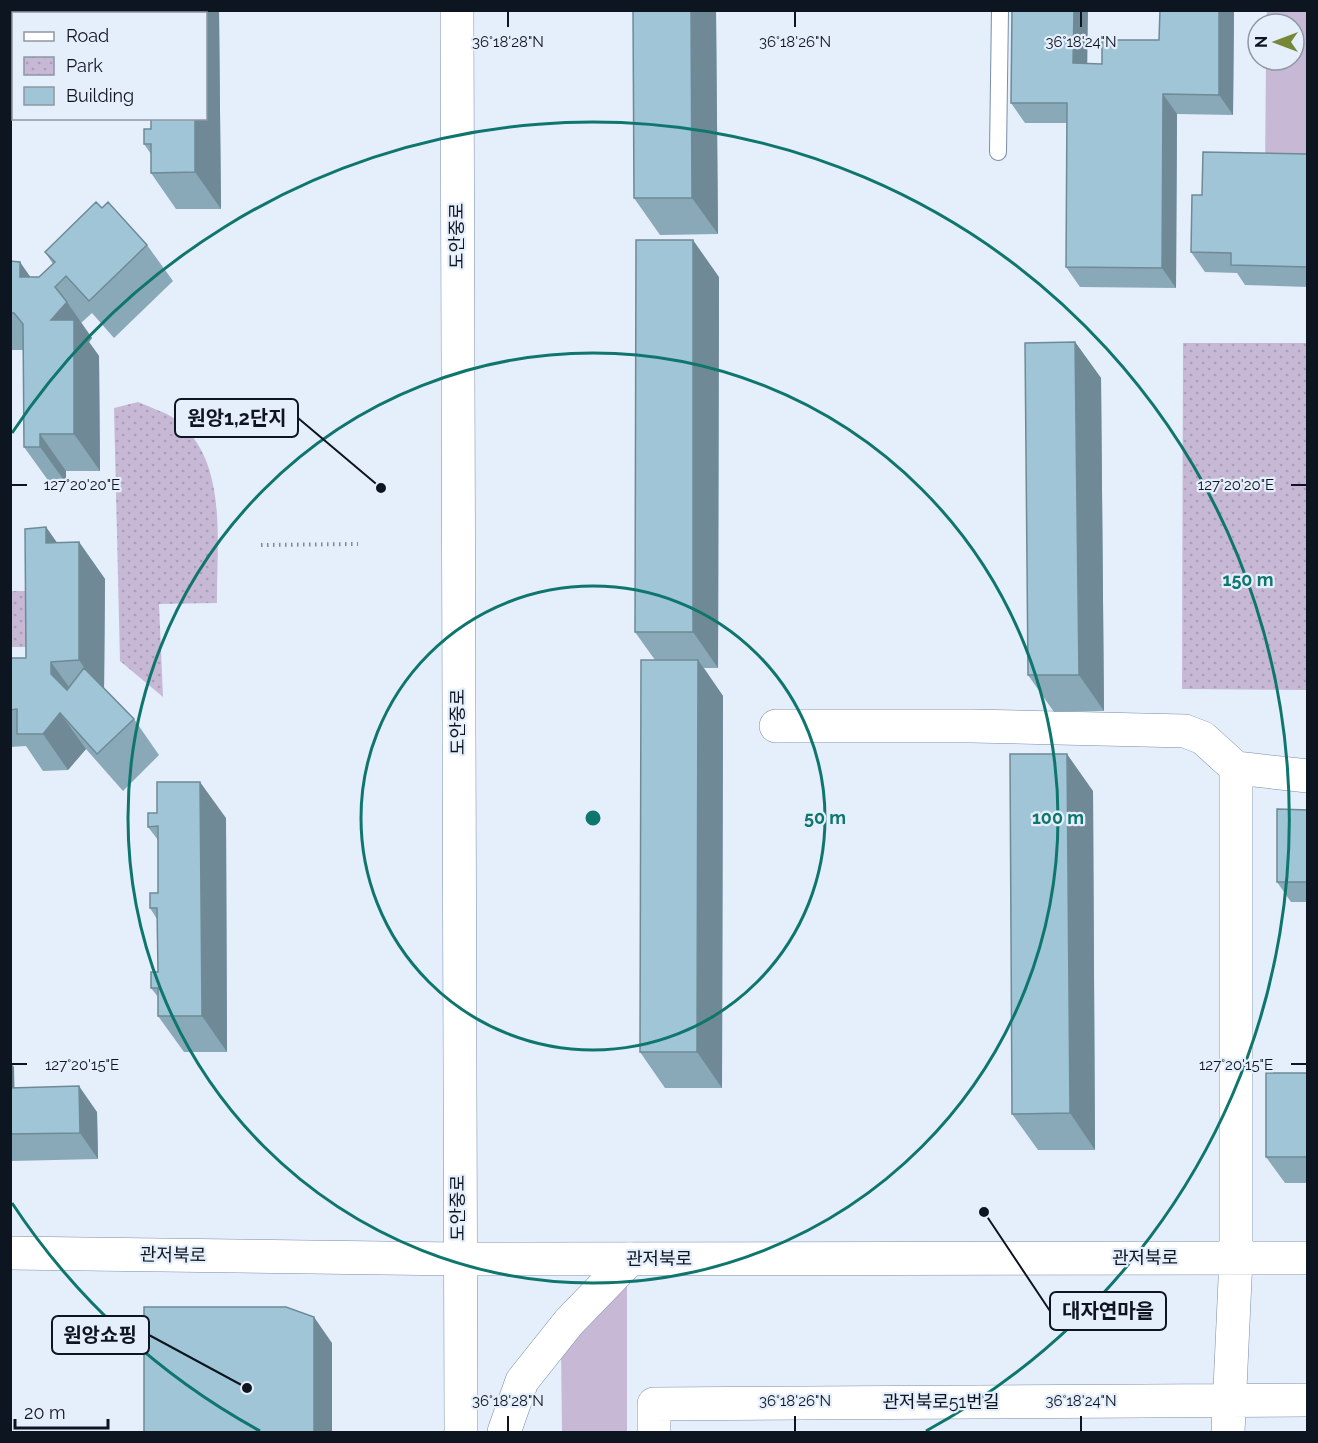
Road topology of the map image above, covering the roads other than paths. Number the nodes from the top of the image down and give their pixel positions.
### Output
1 (457, 10) edge
2 (1000, 10) edge
3 (998, 152) dead end
4 (776, 726) dead end
5 (1236, 768) junction
6 (1308, 776) edge
7 (10, 1253) edge
8 (1236, 1258) junction
9 (1308, 1258) edge
10 (458, 1259) junction
11 (630, 1259) junction
12 (1228, 1400) junction
13 (1308, 1400) edge
14 (654, 1418) edge
15 (461, 1432) edge
16 (504, 1432) edge
17 (1228, 1432) edge

1 - 10 street, 도안중로
2 - 3 lane
4 - 5 street
5 - 6 street
5 - 8 street
7 - 10 street, 관저북로
8 - 9 street, 관저북로
8 - 11 street, 관저북로
8 - 12 street
10 - 11 street, 관저북로
10 - 15 street, 도안중로
11 - 16 street
12 - 13 street, 관저북로51번길
12 - 14 street, 관저북로51번길
12 - 17 street

